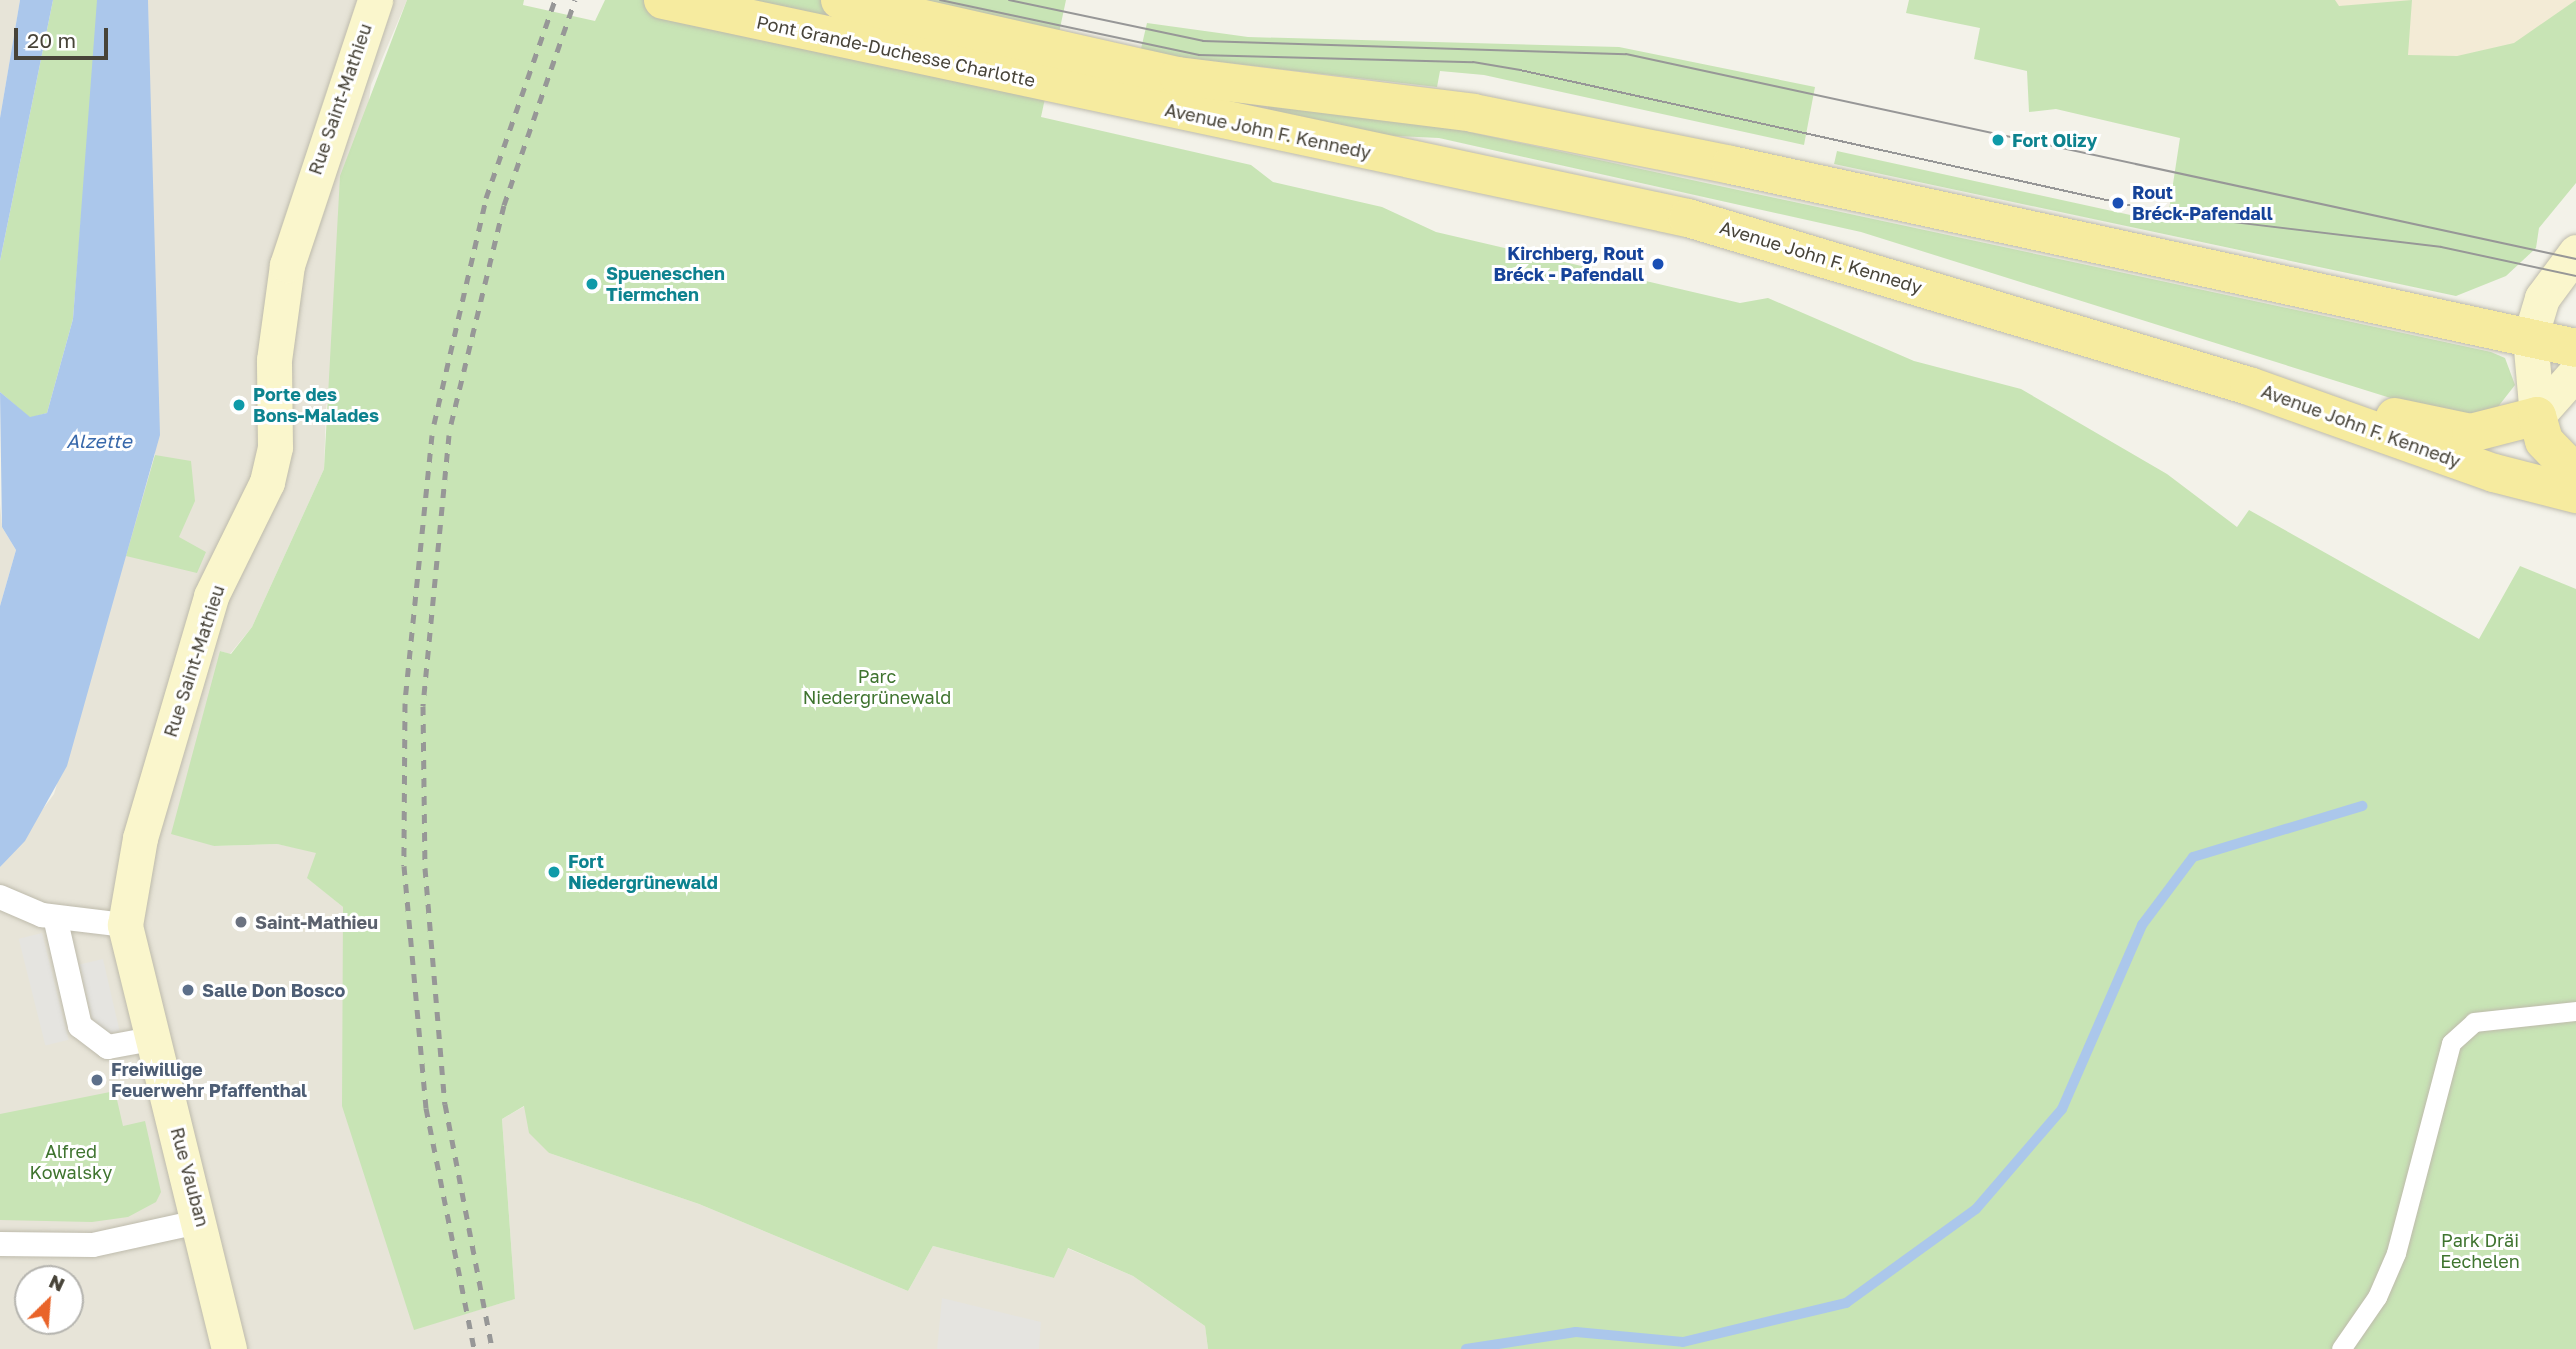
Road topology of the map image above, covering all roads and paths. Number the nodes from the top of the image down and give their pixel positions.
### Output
1 (375, 0) edge
2 (663, 0) edge
3 (839, 0) edge
4 (1056, 47) joint
5 (1048, 85) joint
6 (2576, 252) edge
7 (2530, 338) junction
8 (2576, 348) edge
9 (2576, 372) edge
10 (2249, 386) junction
11 (2537, 416) junction
12 (2576, 474) edge
13 (2576, 494) edge
14 (0, 897) edge
15 (55, 918) junction
16 (125, 925) junction
17 (2576, 1011) edge
18 (151, 1039) junction
19 (202, 1221) junction
20 (0, 1244) edge
21 (229, 1349) edge
22 (2341, 1349) edge

1 - 16 main road, Rue Saint-Mathieu
2 - 5 main road, Pont Grande-Duchesse Charlotte
3 - 4 main road, Pont Grande-Duchesse Charlotte
4 - 7 main road, Avenue John F. Kennedy
5 - 10 main road, Avenue John F. Kennedy
6 - 7 main road
7 - 8 main road, Avenue John F. Kennedy
7 - 11 main road
9 - 11 main road
10 - 11 main road
10 - 13 main road, Avenue John F. Kennedy
11 - 12 main road
14 - 15 street
15 - 16 street
15 - 18 street
16 - 18 main road, Rue Vauban
17 - 22 street
18 - 19 main road, Rue Vauban
19 - 20 street
19 - 21 main road, Rue Vauban

